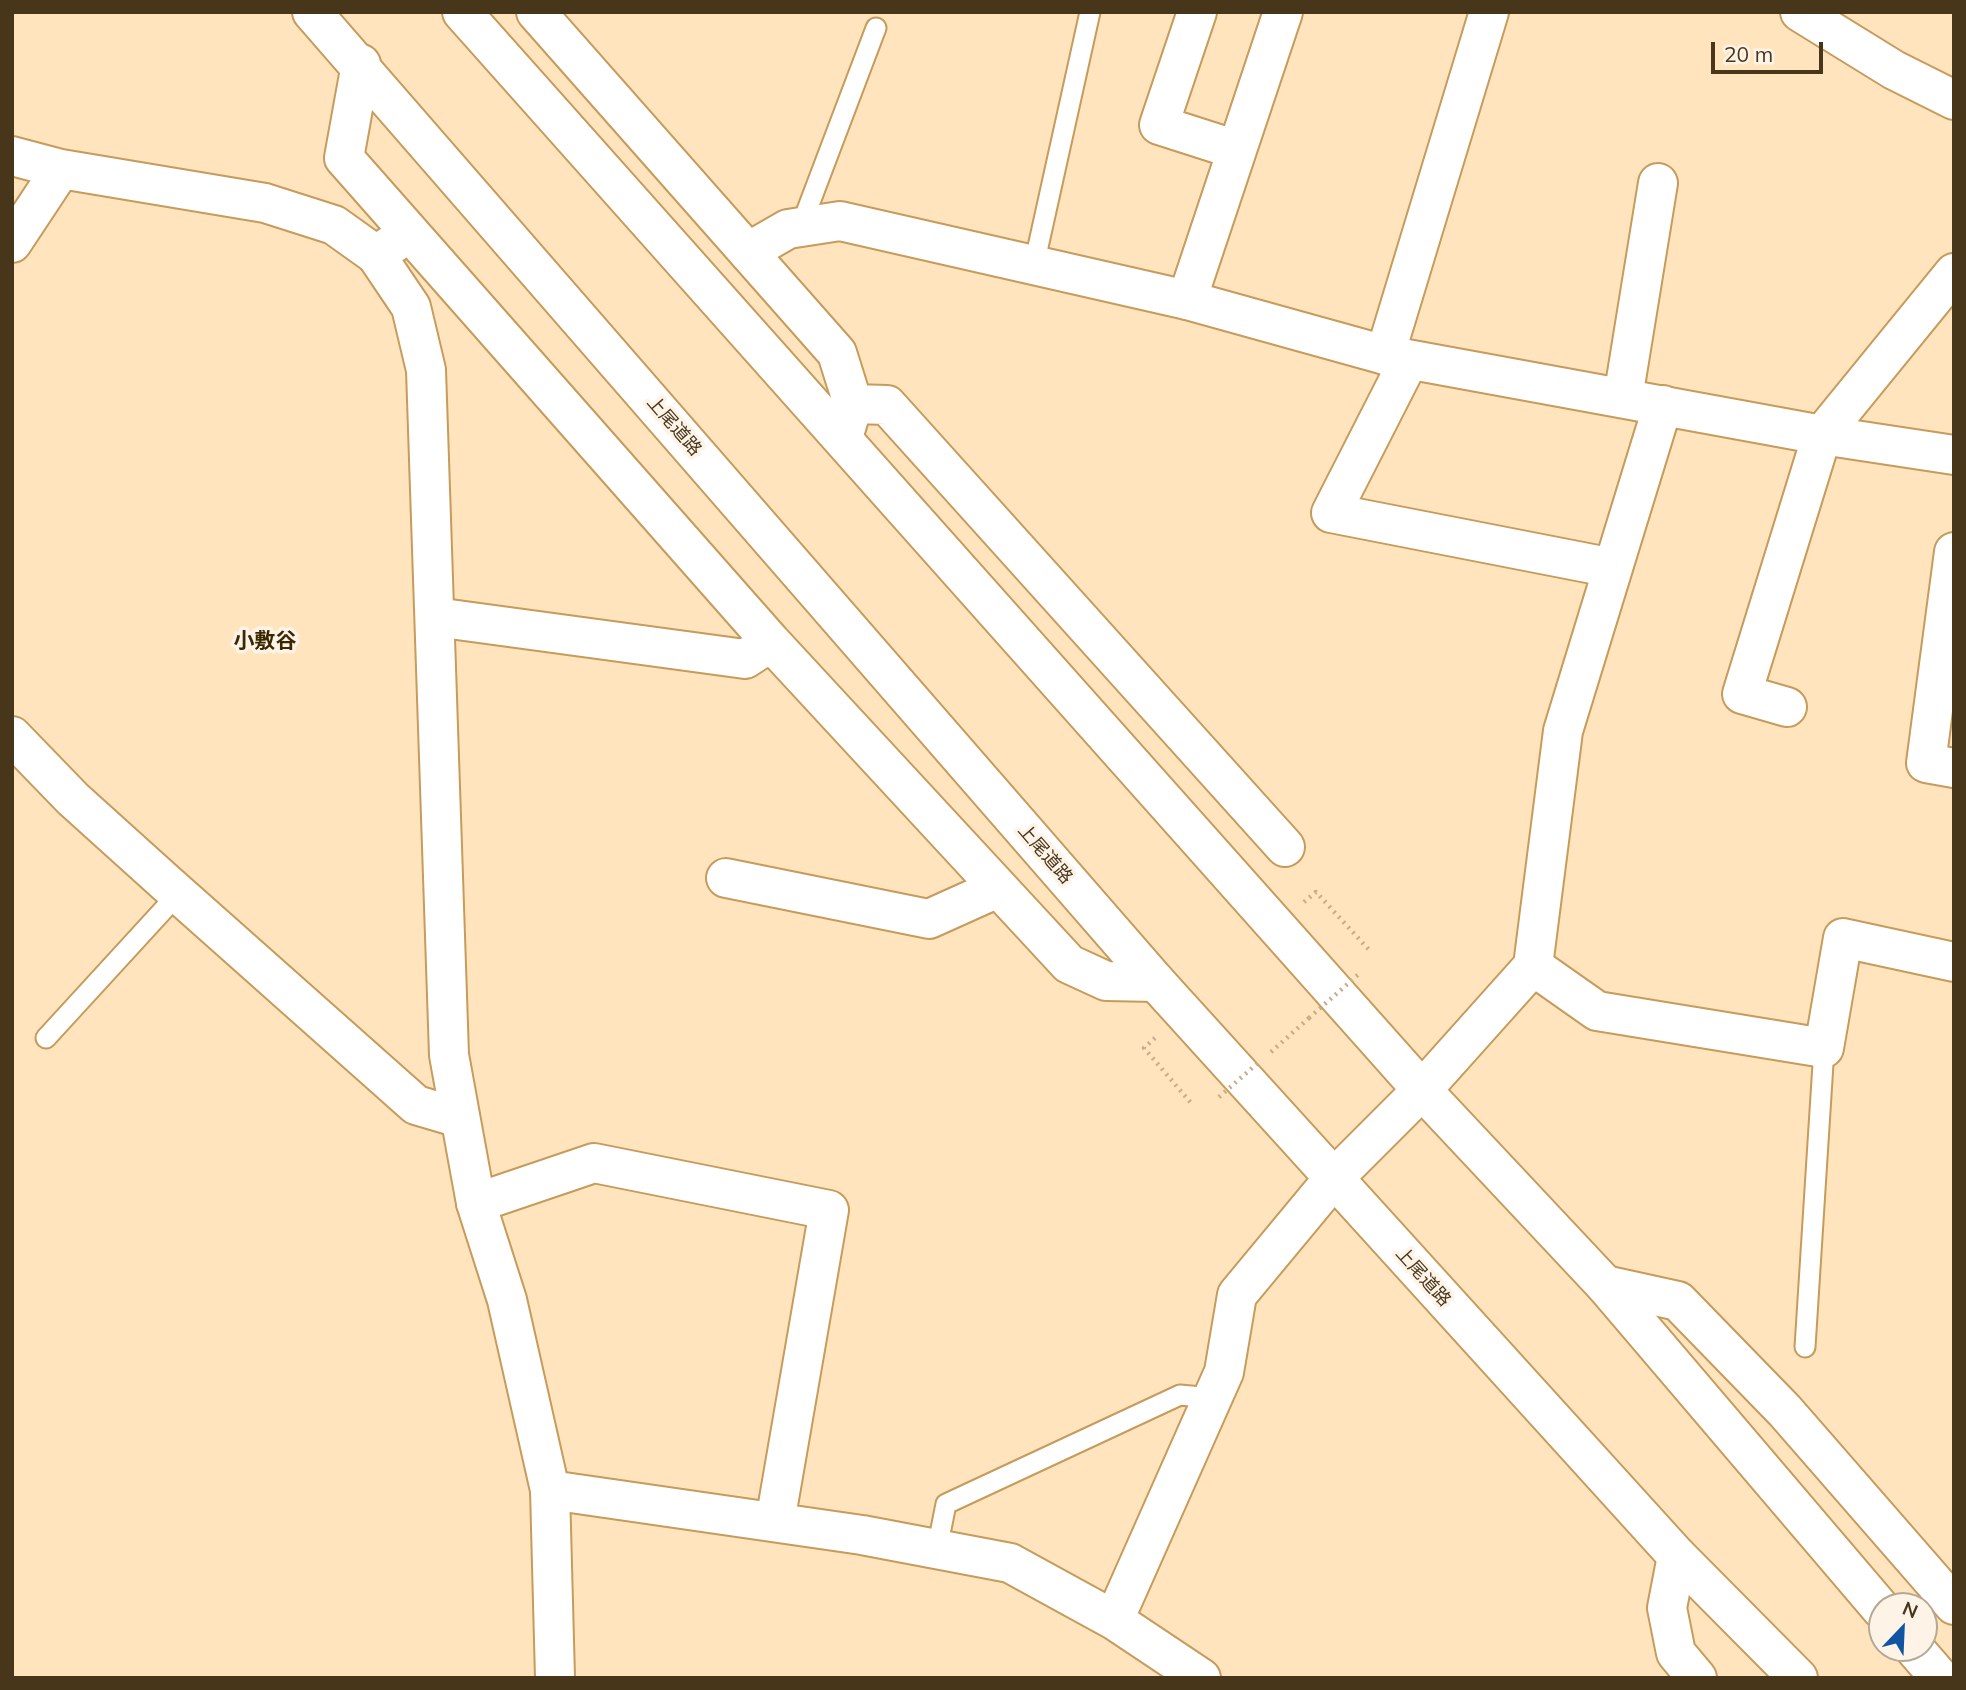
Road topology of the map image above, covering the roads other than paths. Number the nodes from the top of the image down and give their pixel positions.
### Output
1 (312, 12) edge
2 (462, 12) edge
3 (536, 12) edge
4 (1090, 12) edge
5 (1197, 12) edge
6 (1283, 12) edge
7 (1489, 12) edge
8 (1800, 12) edge
9 (876, 28) dead end
10 (360, 64) junction
11 (1954, 100) edge
12 (1237, 150) junction
13 (12, 156) edge
14 (61, 169) junction
15 (1658, 183) dead end
16 (801, 226) junction
17 (410, 232) junction
18 (12, 243) edge
19 (748, 252) junction
20 (376, 255) junction
21 (1034, 265) junction
22 (1954, 274) edge
23 (1187, 300) junction
24 (1397, 358) junction
25 (1623, 398) junction
26 (1663, 405) junction
27 (848, 422) junction
28 (1822, 435) junction
29 (1954, 455) edge
30 (1954, 552) edge
31 (1613, 568) junction
32 (435, 617) junction
33 (771, 642) junction
34 (1787, 707) dead end
35 (12, 736) edge
36 (1954, 768) edge
37 (1285, 847) dead end
38 (726, 877) dead end
39 (998, 888) junction
40 (178, 894) junction
41 (1954, 961) edge
42 (1532, 966) junction
43 (1156, 982) junction
44 (47, 1038) dead end
45 (1824, 1048) junction
46 (1422, 1090) junction
47 (460, 1118) junction
48 (1334, 1178) junction
49 (476, 1203) junction
50 (1605, 1286) junction
51 (1805, 1347) dead end
52 (1212, 1398) junction
53 (550, 1490) junction
54 (775, 1522) junction
55 (937, 1549) junction
56 (1677, 1556) junction
57 (1868, 1594) edge
58 (1954, 1605) edge
59 (1114, 1620) junction
60 (1926, 1662) edge
61 (555, 1678) edge
62 (1201, 1678) edge
63 (1697, 1678) edge
64 (1798, 1678) edge
65 (1940, 1678) edge

1 - 10 main road, 上尾道路
2 - 27 main road
3 - 19 main road
4 - 21 lane
5 - 12 main road
6 - 12 main road
7 - 24 main road
8 - 11 main road
9 - 16 lane
10 - 17 main road
10 - 43 main road, 上尾道路
12 - 23 main road
13 - 14 main road
14 - 18 main road
14 - 20 main road
15 - 25 main road
16 - 19 main road
16 - 21 main road
17 - 20 main road
17 - 33 main road
19 - 27 main road
20 - 32 main road
21 - 23 main road
22 - 28 main road
23 - 24 main road
24 - 25 main road
24 - 31 main road
25 - 26 main road
26 - 28 main road
26 - 31 main road
27 - 37 main road
27 - 46 main road
28 - 29 main road
28 - 34 main road
30 - 36 main road
31 - 42 main road
32 - 33 main road
32 - 47 main road
33 - 39 main road
35 - 40 main road
38 - 39 main road
39 - 43 main road
40 - 44 lane
40 - 47 main road
41 - 45 main road
42 - 45 main road
42 - 46 main road
43 - 48 main road, 上尾道路
45 - 51 lane
46 - 48 main road
46 - 50 main road
47 - 49 main road
48 - 52 main road
48 - 56 main road, 上尾道路
49 - 53 main road
49 - 54 main road
50 - 57 main road
50 - 58 main road
52 - 55 lane
52 - 59 main road
53 - 54 main road
53 - 61 main road
54 - 55 main road
55 - 59 main road
56 - 63 main road
56 - 64 main road, 上尾道路
59 - 62 main road
60 - 65 main road

